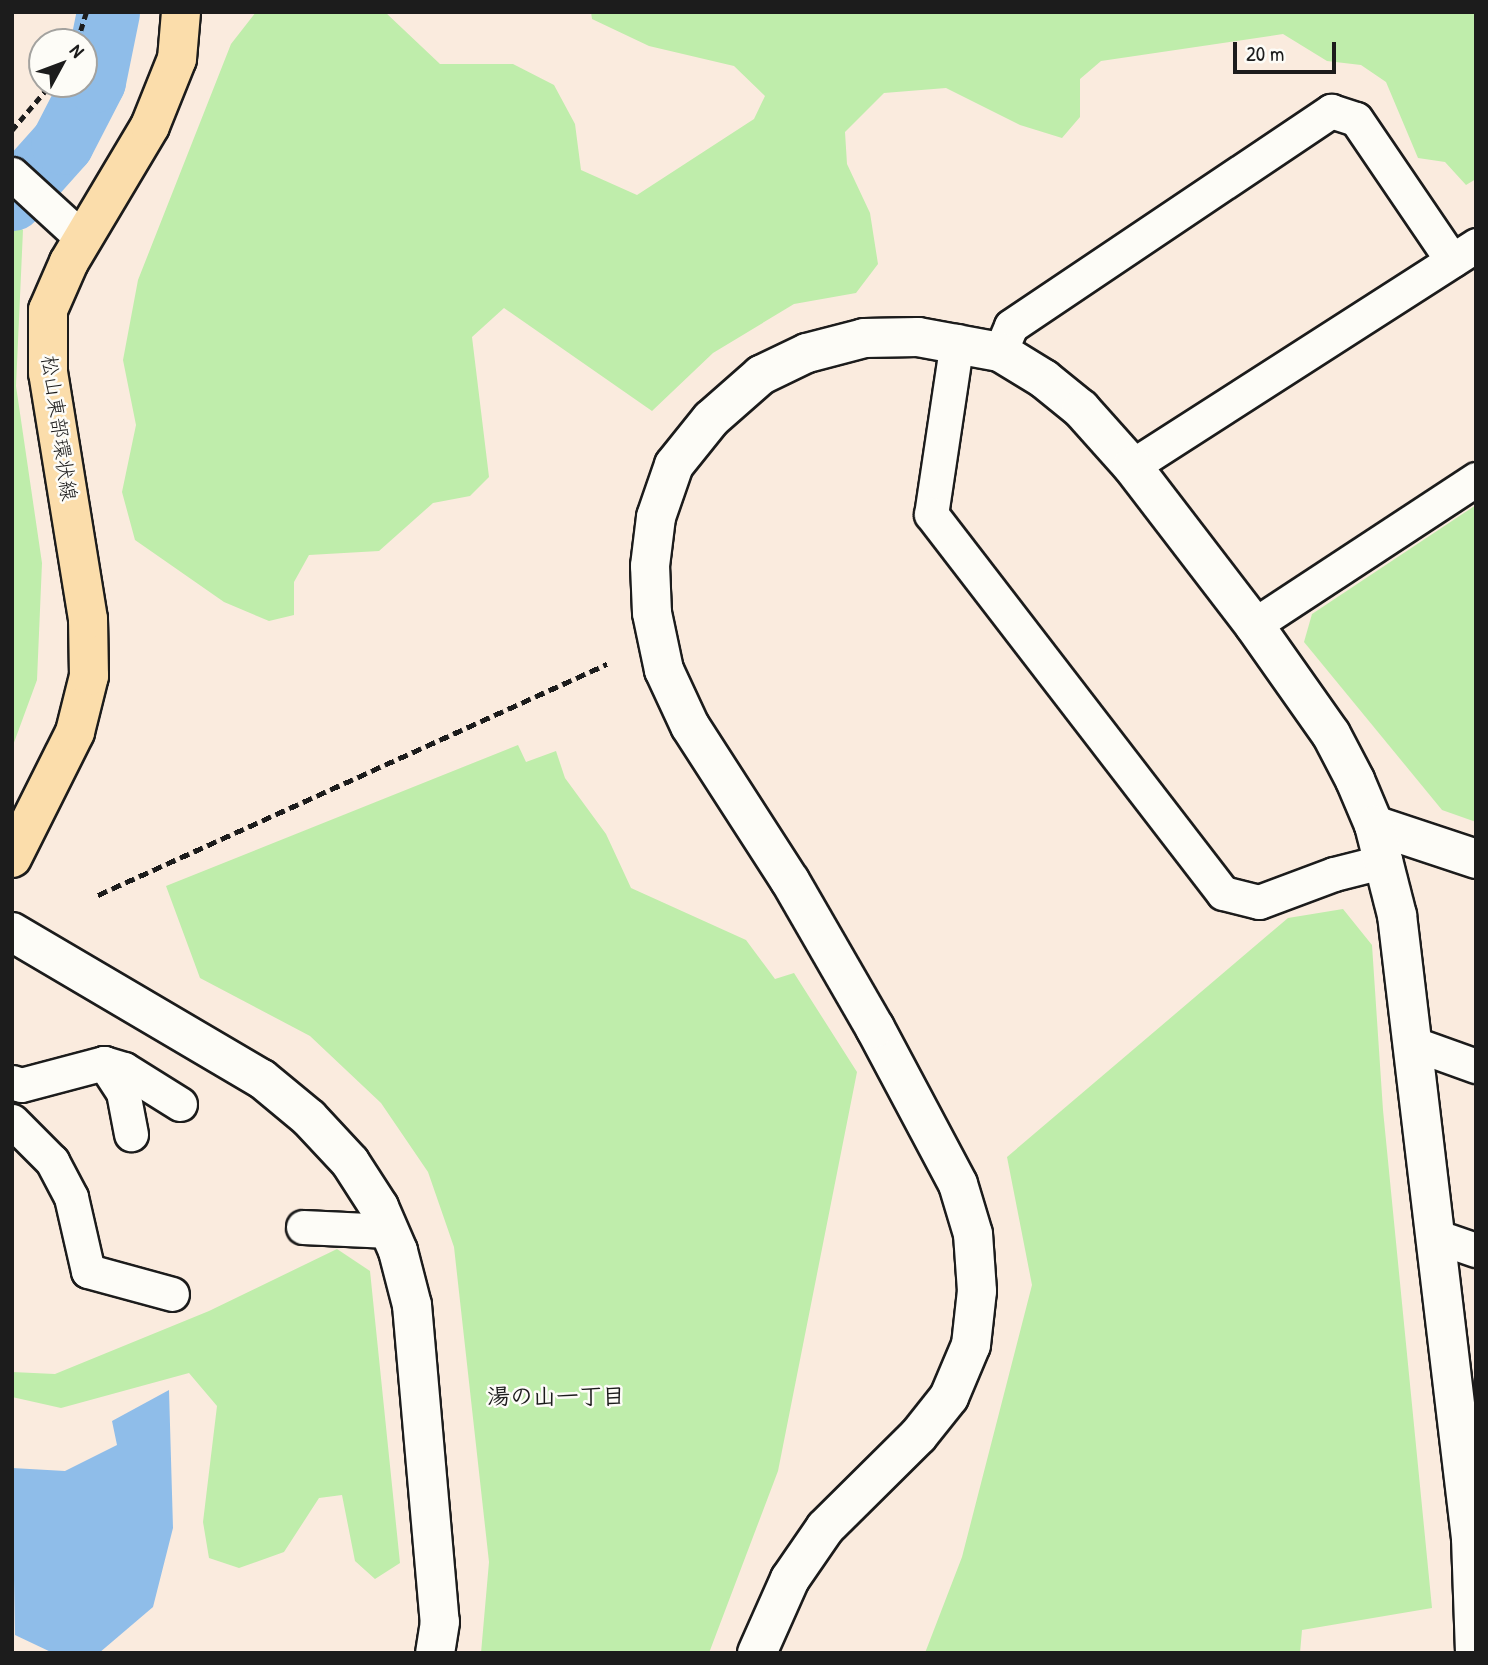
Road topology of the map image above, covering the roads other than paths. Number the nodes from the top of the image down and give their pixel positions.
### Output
1 (181, 12) edge
2 (12, 174) edge
3 (83, 239) junction
4 (1464, 252) edge
5 (957, 341) junction
6 (1000, 352) junction
7 (1132, 466) junction
8 (1476, 479) edge
9 (1254, 625) junction
10 (1374, 825) junction
11 (12, 858) edge
12 (1476, 859) edge
13 (1385, 861) junction
14 (12, 932) edge
15 (1412, 1043) junction
16 (104, 1063) junction
17 (1476, 1066) edge
18 (12, 1082) edge
19 (180, 1104) dead end
20 (12, 1121) edge
21 (131, 1134) dead end
22 (303, 1227) dead end
23 (389, 1231) junction
24 (1435, 1236) junction
25 (1476, 1250) edge
26 (172, 1294) dead end
27 (1467, 1433) edge
28 (435, 1653) edge
29 (757, 1653) edge
30 (1475, 1653) edge

1 - 3 main road, 松山東部環状線
2 - 3 street
3 - 11 main road, 松山東部環状線
4 - 6 street
4 - 7 street
5 - 6 street
5 - 13 street
5 - 29 street
6 - 7 street
7 - 9 street
8 - 9 street
9 - 10 street
10 - 12 street
10 - 13 street
13 - 15 street
14 - 23 street
15 - 17 street
15 - 24 street
16 - 18 street
16 - 19 street
16 - 21 street
20 - 26 street
22 - 23 street
23 - 28 street
24 - 25 street
24 - 27 street
27 - 30 street

